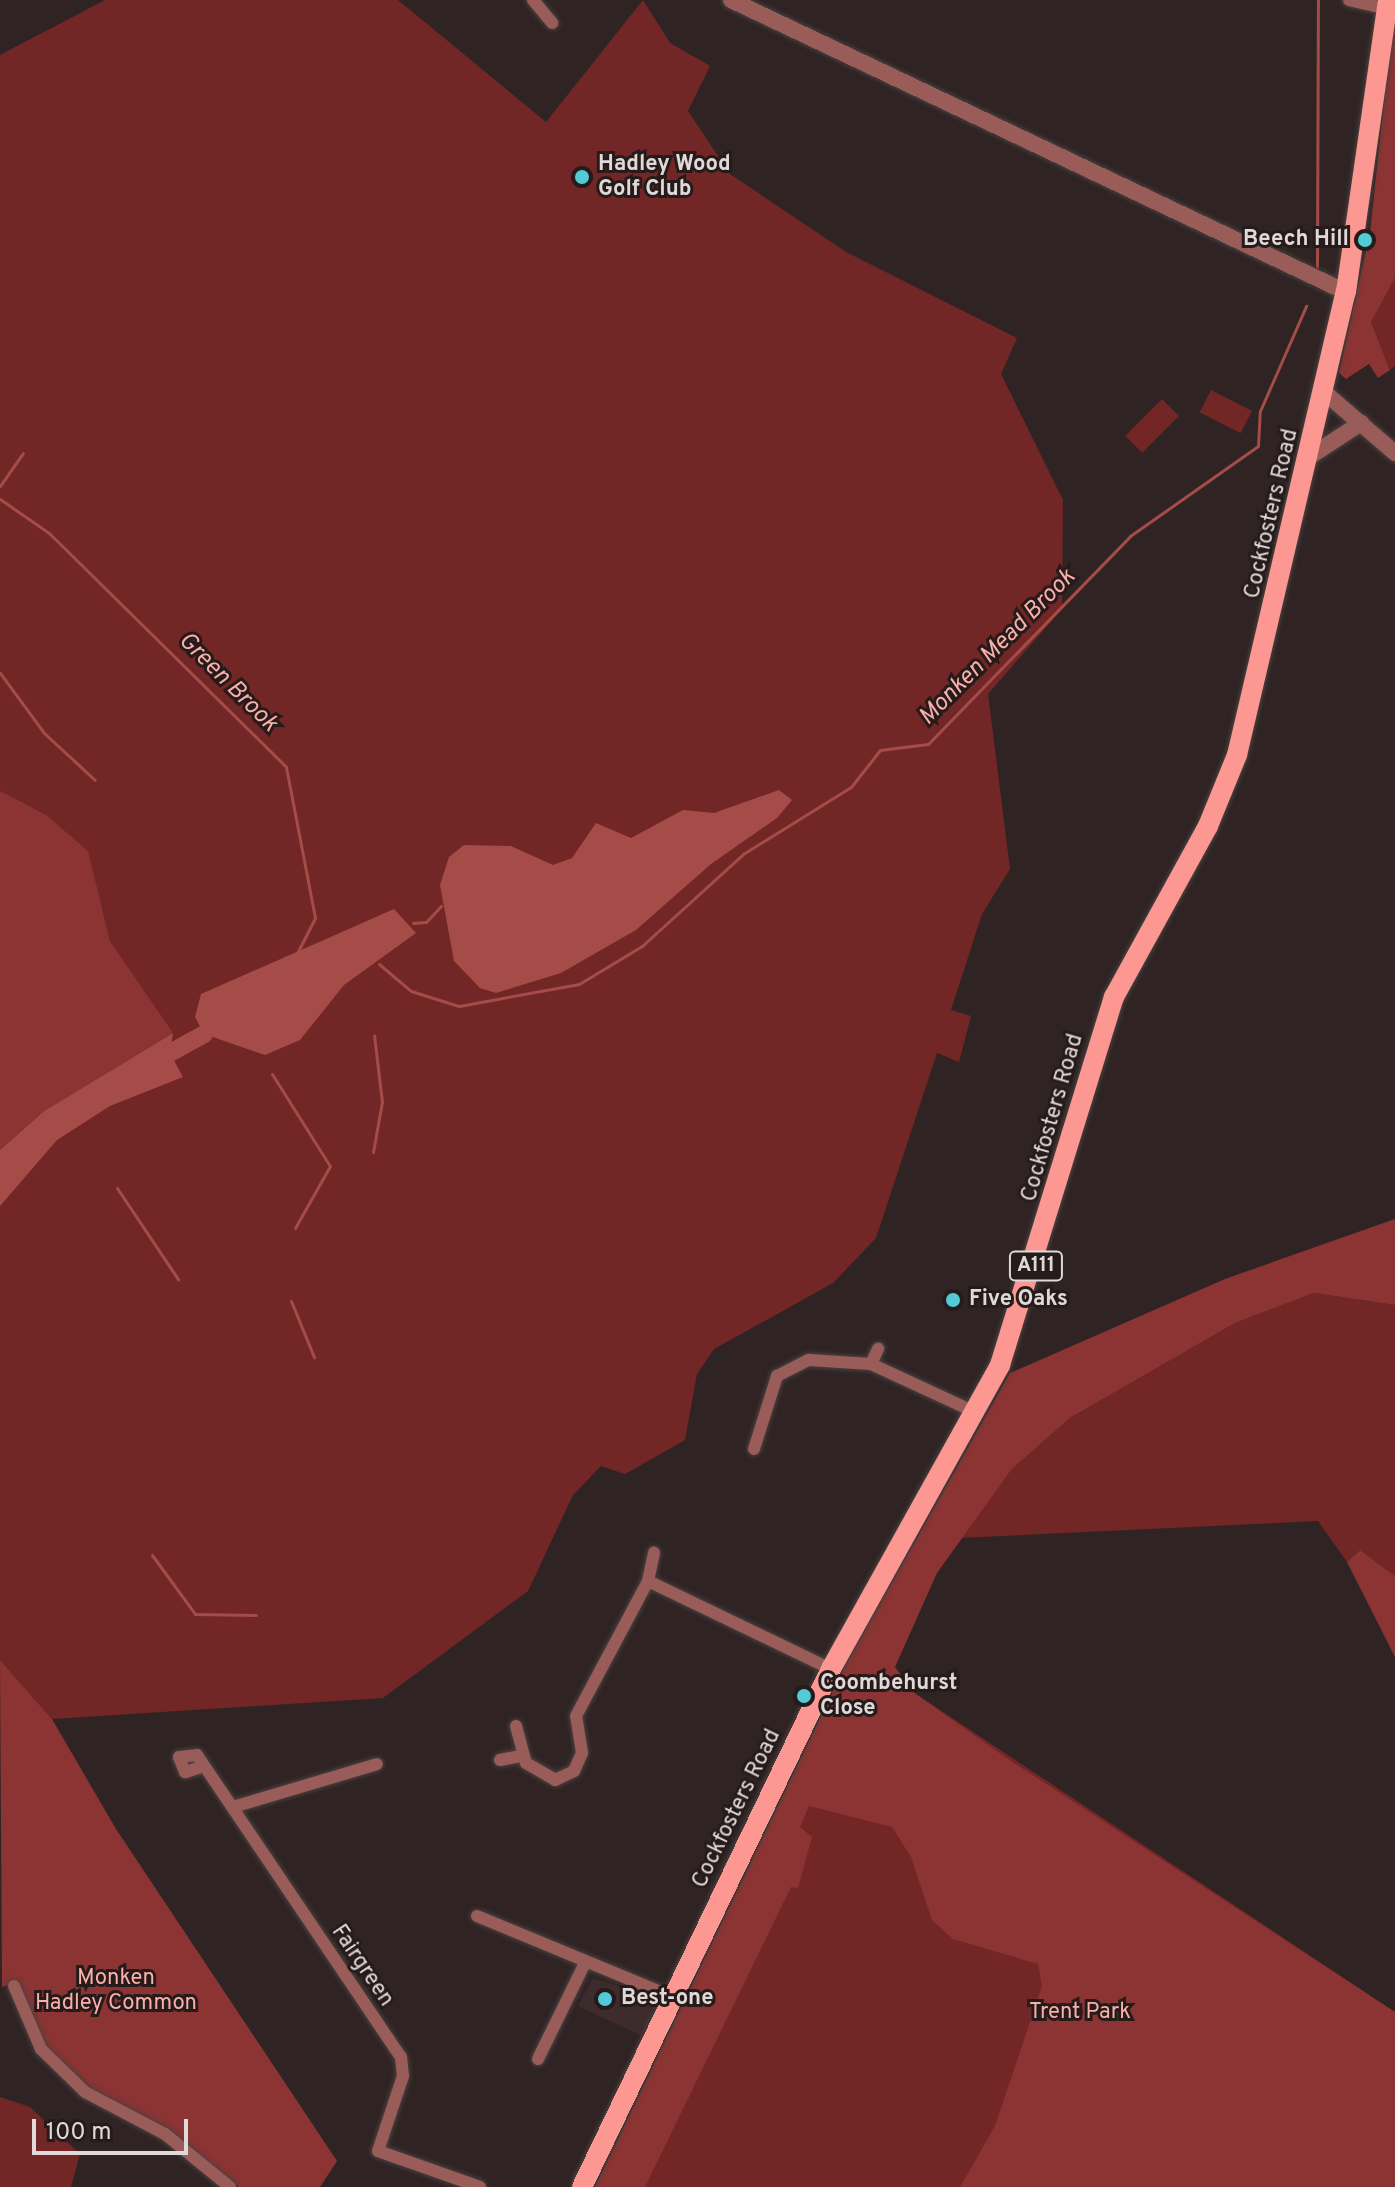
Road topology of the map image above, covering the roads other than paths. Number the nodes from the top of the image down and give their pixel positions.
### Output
1 (533, 0) edge
2 (731, 0) edge
3 (1349, 0) edge
4 (1387, 4) edge
5 (552, 23) dead end
6 (1346, 292) junction
7 (1324, 392) junction
8 (1361, 423) junction
9 (1395, 453) edge
10 (1312, 455) junction
11 (878, 1349) dead end
12 (871, 1364) junction
13 (977, 1413) junction
14 (754, 1449) dead end
15 (654, 1553) dead end
16 (648, 1581) junction
17 (831, 1669) junction
18 (516, 1726) dead end
19 (521, 1756) junction
20 (500, 1760) dead end
21 (377, 1764) dead end
22 (204, 1766) dead end
23 (233, 1807) junction
24 (477, 1916) dead end
25 (584, 1965) junction
26 (14, 1986) dead end
27 (673, 1997) junction
28 (538, 2059) dead end
29 (230, 2187) edge
30 (480, 2187) edge
31 (582, 2187) edge

1 - 5 street
2 - 6 street
3 - 4 street
4 - 6 main road, Cockfosters Road / A111
6 - 7 main road, Cockfosters Road / A111
7 - 8 street
7 - 10 main road, Cockfosters Road / A111
8 - 9 street
8 - 10 street
10 - 13 main road, Cockfosters Road / A111
11 - 12 street
12 - 13 street
12 - 14 street
13 - 17 main road, Cockfosters Road / A111
15 - 16 street
16 - 17 street
16 - 19 street
17 - 27 main road, Cockfosters Road / A111
18 - 19 street
19 - 20 street
21 - 23 street
22 - 23 street, Fairgreen
23 - 30 street, Fairgreen
24 - 25 street
25 - 27 street
25 - 28 street
26 - 29 street
27 - 31 main road, Cockfosters Road / A111

